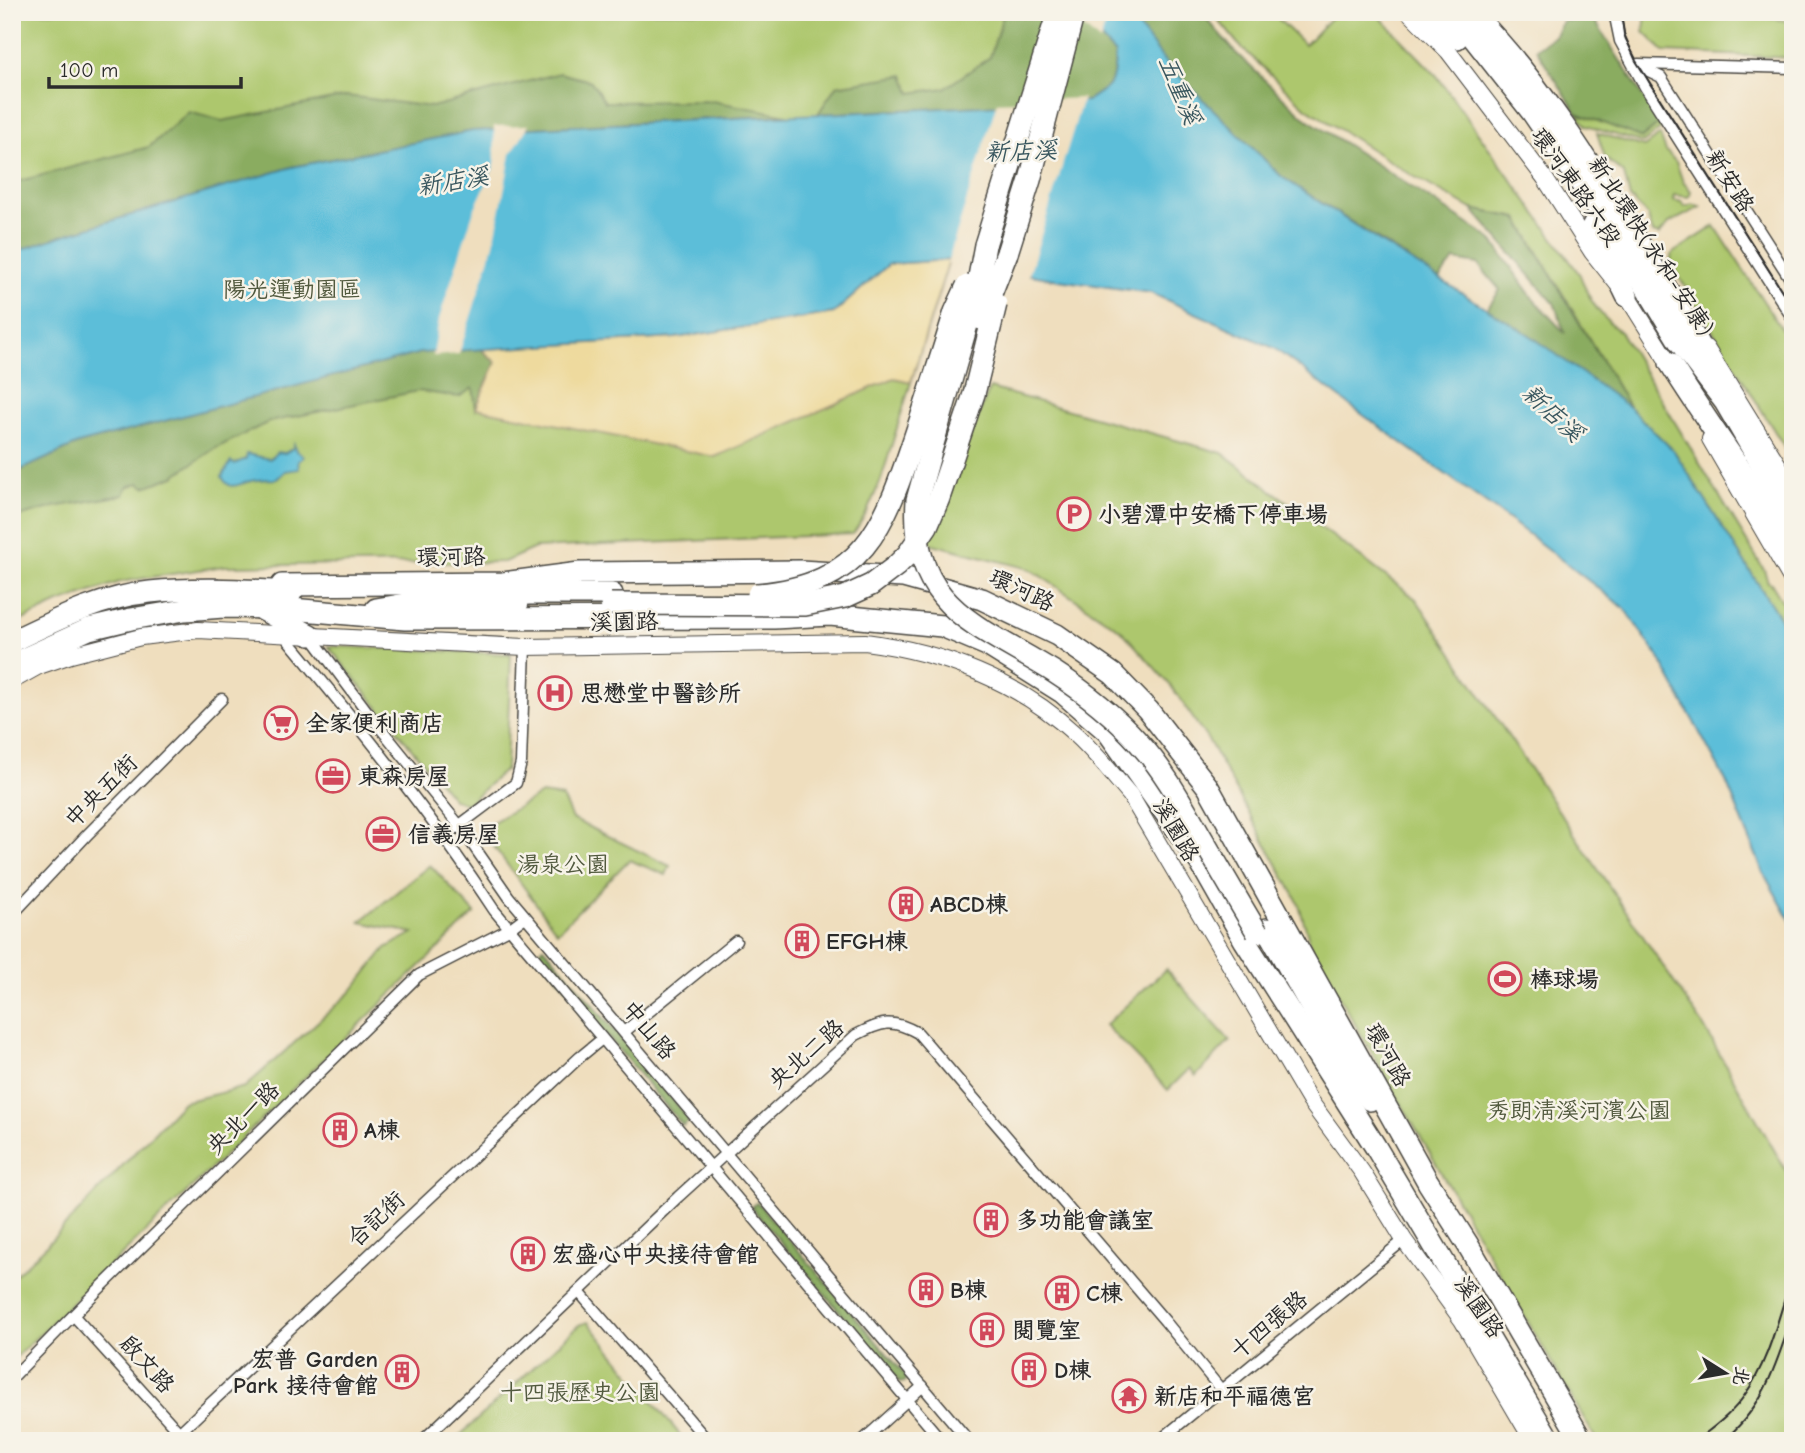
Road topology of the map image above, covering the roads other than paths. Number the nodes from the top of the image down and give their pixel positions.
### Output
1 (1045, 12) edge
2 (1058, 12) edge
3 (1074, 12) edge
4 (1088, 12) edge
5 (1409, 12) edge
6 (1431, 12) edge
7 (1451, 12) edge
8 (1471, 12) edge
9 (1480, 12) edge
10 (1614, 12) edge
11 (1634, 64) junction
12 (1793, 68) edge
13 (1011, 161) junction
14 (1030, 180) junction
15 (985, 245) junction
16 (1007, 253) junction
17 (1793, 283) edge
18 (1627, 296) junction
19 (1793, 319) edge
20 (1670, 363) junction
21 (1725, 402) junction
22 (1793, 489) edge
23 (1793, 518) edge
24 (1793, 550) edge
25 (1793, 563) edge
26 (580, 573) junction
27 (1793, 582) edge
28 (224, 590) junction
29 (150, 592) junction
30 (612, 599) junction
31 (258, 607) junction
32 (281, 614) junction
33 (346, 614) junction
34 (310, 635) junction
35 (12, 641) edge
36 (525, 646) junction
37 (12, 664) edge
38 (12, 681) edge
39 (222, 699) dead end
40 (459, 825) junction
41 (445, 836) junction
42 (12, 915) edge
43 (526, 917) junction
44 (509, 929) junction
45 (1262, 930) junction
46 (736, 941) dead end
47 (624, 1032) junction
48 (602, 1039) junction
49 (1375, 1146) junction
50 (727, 1153) junction
51 (711, 1168) junction
52 (1428, 1182) junction
53 (1404, 1240) junction
54 (579, 1292) junction
55 (74, 1316) junction
56 (12, 1378) edge
57 (923, 1386) junction
58 (1222, 1391) junction
59 (908, 1401) junction
60 (183, 1437) edge
61 (422, 1441) edge
62 (708, 1441) edge
63 (862, 1441) edge
64 (942, 1441) edge
65 (970, 1441) edge
66 (1159, 1441) edge
67 (1533, 1441) edge
68 (1550, 1441) edge
69 (1582, 1441) edge

1 - 13 highway
2 - 13 highway
3 - 14 highway
4 - 14 highway
5 - 18 street, 環河東路六段
6 - 18 highway
7 - 21 highway, 新北環快(永和-安康)
8 - 21 highway
9 - 22 street, 環河東路六段
10 - 11 street, 新安路
11 - 12 street
11 - 17 street, 新安路
11 - 19 street, 新安路
13 - 15 highway
14 - 16 highway
15 - 30 highway, bridge
15 - 45 highway, bridge
16 - 30 highway, bridge
16 - 45 highway, bridge
18 - 20 street, 環河東路六段
20 - 24 highway
20 - 25 street
20 - 27 street, 環河東路六段
21 - 23 highway, 新北環快(永和-安康)
26 - 29 highway
26 - 32 highway, 環河路
26 - 52 highway, 環河路
28 - 29 highway, 環河路
28 - 31 highway
28 - 32 highway, 環河路
29 - 35 highway, 環河路
30 - 32 highway
30 - 33 highway
31 - 32 highway, 環河路
31 - 37 highway, 環河路
32 - 33 highway, 環河路
32 - 34 highway
32 - 38 street
32 - 41 street, 中山路
33 - 49 highway, 環河路
34 - 36 street, 溪園路
34 - 40 street, 中山路
36 - 40 street
36 - 53 street, 溪園路
39 - 42 street, 中央五街
40 - 41 street
40 - 43 street, 中山路
41 - 44 street, 中山路
43 - 44 street, 央北一路
43 - 47 street, 中山路
44 - 48 street, 中山路
44 - 55 street, 央北一路
45 - 49 highway
45 - 52 highway
46 - 47 street
47 - 50 street, 中山路
48 - 51 street, 中山路
48 - 60 street, 合記街
49 - 68 highway, 環河路
50 - 51 street, 央北二路
50 - 57 street, 中山路
50 - 58 street, 央北二路
51 - 54 street, 央北二路
51 - 59 street, 中山路
52 - 69 highway, 環河路
53 - 58 street, 十四張路
53 - 67 street, 溪園路
54 - 61 street, 央北二路
54 - 62 street
55 - 56 street, 央北一路
55 - 60 street, 啟文路
57 - 59 street
57 - 65 street, 中山路
58 - 66 street, 十四張路
59 - 63 street
59 - 64 street, 中山路

